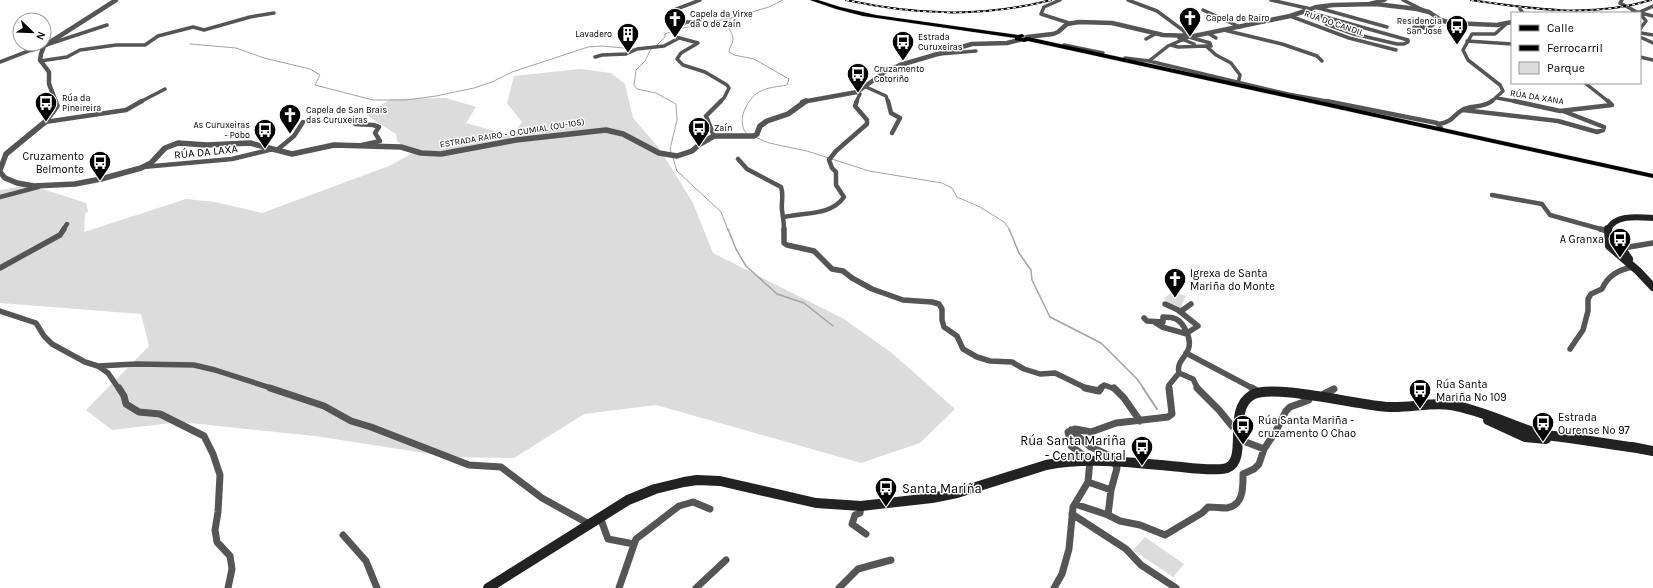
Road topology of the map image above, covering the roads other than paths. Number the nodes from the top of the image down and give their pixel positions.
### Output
1 (116, 0) edge
2 (700, 0) edge
3 (814, 0) edge
4 (1060, 0) edge
5 (1128, 0) edge
6 (1271, 0) edge
7 (1385, 0) edge
8 (1403, 0) edge
9 (1622, 0) edge
10 (1369, 4) junction
11 (1313, 8) junction
12 (1652, 8) edge
13 (1520, 9) dead end
14 (1202, 10) dead end
15 (1424, 10) junction
16 (274, 12) dead end
17 (1304, 12) junction
18 (1523, 12) edge
19 (1633, 12) edge
20 (1642, 14) edge
21 (1290, 16) junction
22 (1322, 16) junction
23 (1653, 16) edge
24 (702, 20) dead end
25 (1441, 20) junction
26 (684, 22) junction
27 (1420, 22) dead end
28 (1511, 22) edge
29 (1069, 23) junction
30 (107, 25) dead end
31 (1504, 25) junction
32 (1240, 27) junction
33 (1387, 27) dead end
34 (1414, 27) dead end
35 (1511, 27) edge
36 (1422, 28) junction
37 (1224, 30) junction
38 (1641, 30) edge
39 (1641, 32) edge
40 (1155, 34) junction
41 (1208, 34) junction
42 (1167, 35) junction
43 (1653, 35) edge
44 (1036, 36) junction
45 (1188, 36) junction
46 (679, 38) junction
47 (1018, 38) junction
48 (1028, 38) junction
49 (1180, 38) junction
50 (1216, 38) dead end
51 (1146, 39) dead end
52 (1641, 39) edge
53 (1467, 41) junction
54 (52, 42) edge
55 (1194, 44) dead end
56 (1511, 44) edge
57 (1653, 44) edge
58 (52, 45) edge
59 (1171, 45) junction
60 (1206, 46) junction
61 (1396, 50) dead end
62 (976, 51) dead end
63 (25, 52) edge
64 (42, 52) edge
65 (939, 54) junction
66 (595, 57) dead end
67 (1641, 57) edge
68 (40, 60) junction
69 (1653, 60) edge
70 (1149, 61) junction
71 (1322, 61) dead end
72 (0, 63) edge
73 (1238, 83) junction
74 (1586, 84) edge
75 (866, 87) junction
76 (164, 89) dead end
77 (857, 92) junction
78 (1497, 98) junction
79 (1463, 110) junction
80 (1563, 111) junction
81 (45, 122) junction
82 (303, 122) dead end
83 (355, 124) dead end
84 (892, 133) dead end
85 (714, 136) junction
86 (362, 145) junction
87 (275, 150) junction
88 (6, 154) junction
89 (0, 158) edge
90 (738, 158) dead end
91 (141, 168) junction
92 (0, 171) edge
93 (1653, 176) edge
94 (38, 187) junction
95 (1492, 196) dead end
96 (0, 197) edge
97 (784, 217) junction
98 (1653, 218) edge
99 (67, 224) dead end
100 (1608, 232) junction
101 (1653, 243) edge
102 (1617, 248) junction
103 (0, 268) edge
104 (1636, 269) junction
105 (1653, 287) edge
106 (1165, 304) dead end
107 (1191, 304) dead end
108 (0, 312) edge
109 (1180, 312) junction
110 (1144, 318) dead end
111 (1154, 322) junction
112 (1187, 333) junction
113 (1570, 350) dead end
114 (1186, 353) junction
115 (98, 366) junction
116 (1179, 373) junction
117 (1334, 389) dead end
118 (1259, 392) junction
119 (1310, 396) junction
120 (1325, 398) junction
121 (1402, 407) junction
122 (1485, 410) junction
123 (1140, 421) junction
124 (1238, 428) junction
125 (1071, 430) junction
126 (1520, 431) junction
127 (1551, 432) junction
128 (1238, 439) junction
129 (1572, 439) junction
130 (1637, 448) junction
131 (1264, 449) junction
132 (1653, 451) edge
133 (1090, 460) junction
134 (1114, 461) junction
135 (1088, 482) junction
136 (1111, 490) junction
137 (1075, 504) junction
138 (861, 506) junction
139 (710, 509) dead end
140 (1072, 514) junction
141 (1108, 515) junction
142 (600, 517) junction
143 (589, 524) junction
144 (866, 534) dead end
145 (343, 535) dead end
146 (634, 544) junction
147 (726, 560) dead end
148 (891, 560) dead end
149 (228, 588) edge
150 (377, 588) edge
151 (488, 588) edge
152 (619, 588) edge
153 (696, 588) edge
154 (839, 588) edge
155 (1054, 588) edge
156 (1176, 588) edge

1 - 54 street
2 - 26 street
3 - 47 main road
4 - 29 street
5 - 45 street
6 - 11 street
7 - 10 street
8 - 15 street
9 - 19 street
10 - 11 street
10 - 15 street
11 - 17 street
11 - 33 street
12 - 20 street
13 - 18 street
14 - 32 street
15 - 25 street
16 - 68 street
17 - 21 street
17 - 22 street
20 - 23 street
20 - 38 street
21 - 32 street
21 - 61 street, RÚA DO CANDIL
22 - 22 street
24 - 26 street
25 - 31 street
25 - 36 street
26 - 46 street
27 - 36 street
28 - 31 street
29 - 40 street
29 - 44 street
30 - 58 street
31 - 35 street
31 - 53 street
32 - 37 street
34 - 36 street
37 - 41 street
37 - 71 street
39 - 43 street
40 - 42 street
40 - 51 street
41 - 45 street
41 - 50 street
42 - 45 street
42 - 49 street
44 - 48 street
44 - 70 street
45 - 49 street
45 - 60 street
46 - 66 street
46 - 85 street
47 - 48 main road
47 - 65 street
48 - 93 main road
49 - 55 street
49 - 59 street
52 - 57 street
53 - 56 street
53 - 78 street
59 - 60 street
59 - 70 street
60 - 73 street
62 - 65 street
63 - 72 street
64 - 68 street
65 - 75 street
67 - 69 street
68 - 81 street
70 - 73 street
73 - 79 street
74 - 80 street, RÚA DA XANA
75 - 77 street
75 - 84 street
76 - 81 street
77 - 85 street
77 - 97 street
78 - 79 street
78 - 80 street, RÚA DA XANA
79 - 80 street
81 - 88 street
82 - 87 street
83 - 86 street
85 - 86 street, ESTRADA RAIRO - O CUMIAL (OU-105)
86 - 87 street, ESTRADA RAIRO - O CUMIAL (OU-105)
87 - 91 street, RÚA DA LAXA
87 - 91 street, ESTRADA RAIRO - O CUMIAL (OU-105)
88 - 89 street
88 - 92 street
90 - 97 street
91 - 94 street, ESTRADA RAIRO - O CUMIAL (OU-105)
92 - 94 street, ESTRADA RAIRO - O CUMIAL (OU-105)
94 - 96 street
95 - 100 street
97 - 123 street
98 - 100 main road
99 - 103 street
100 - 102 main road
101 - 102 street
102 - 104 main road
104 - 105 main road
104 - 113 street
106 - 109 street
107 - 109 street
108 - 115 street
109 - 112 street
110 - 111 street
111 - 112 street
111 - 112 street
112 - 114 street
114 - 116 street
114 - 118 street
115 - 143 street
115 - 149 street
116 - 123 street
116 - 124 street
117 - 120 street
118 - 119 main road
118 - 124 main road
119 - 120 main road
119 - 131 street
120 - 121 main road
121 - 122 main road
121 - 126 main road
122 - 126 main road
122 - 127 main road
123 - 125 street
124 - 128 main road
125 - 133 street
125 - 134 street
126 - 127 main road
126 - 129 main road
126 - 129 main road
127 - 130 main road
128 - 131 street
128 - 134 main road
129 - 130 main road
130 - 132 main road
131 - 141 street
133 - 134 main road
133 - 135 street
133 - 138 main road
134 - 136 street
135 - 136 street
135 - 137 street
136 - 141 street
137 - 140 street
137 - 141 street
138 - 142 main road
138 - 144 street
139 - 146 street
140 - 155 street
140 - 156 street
142 - 143 main road
142 - 146 street
143 - 151 main road
145 - 150 street
146 - 152 street
147 - 153 street
148 - 154 street

